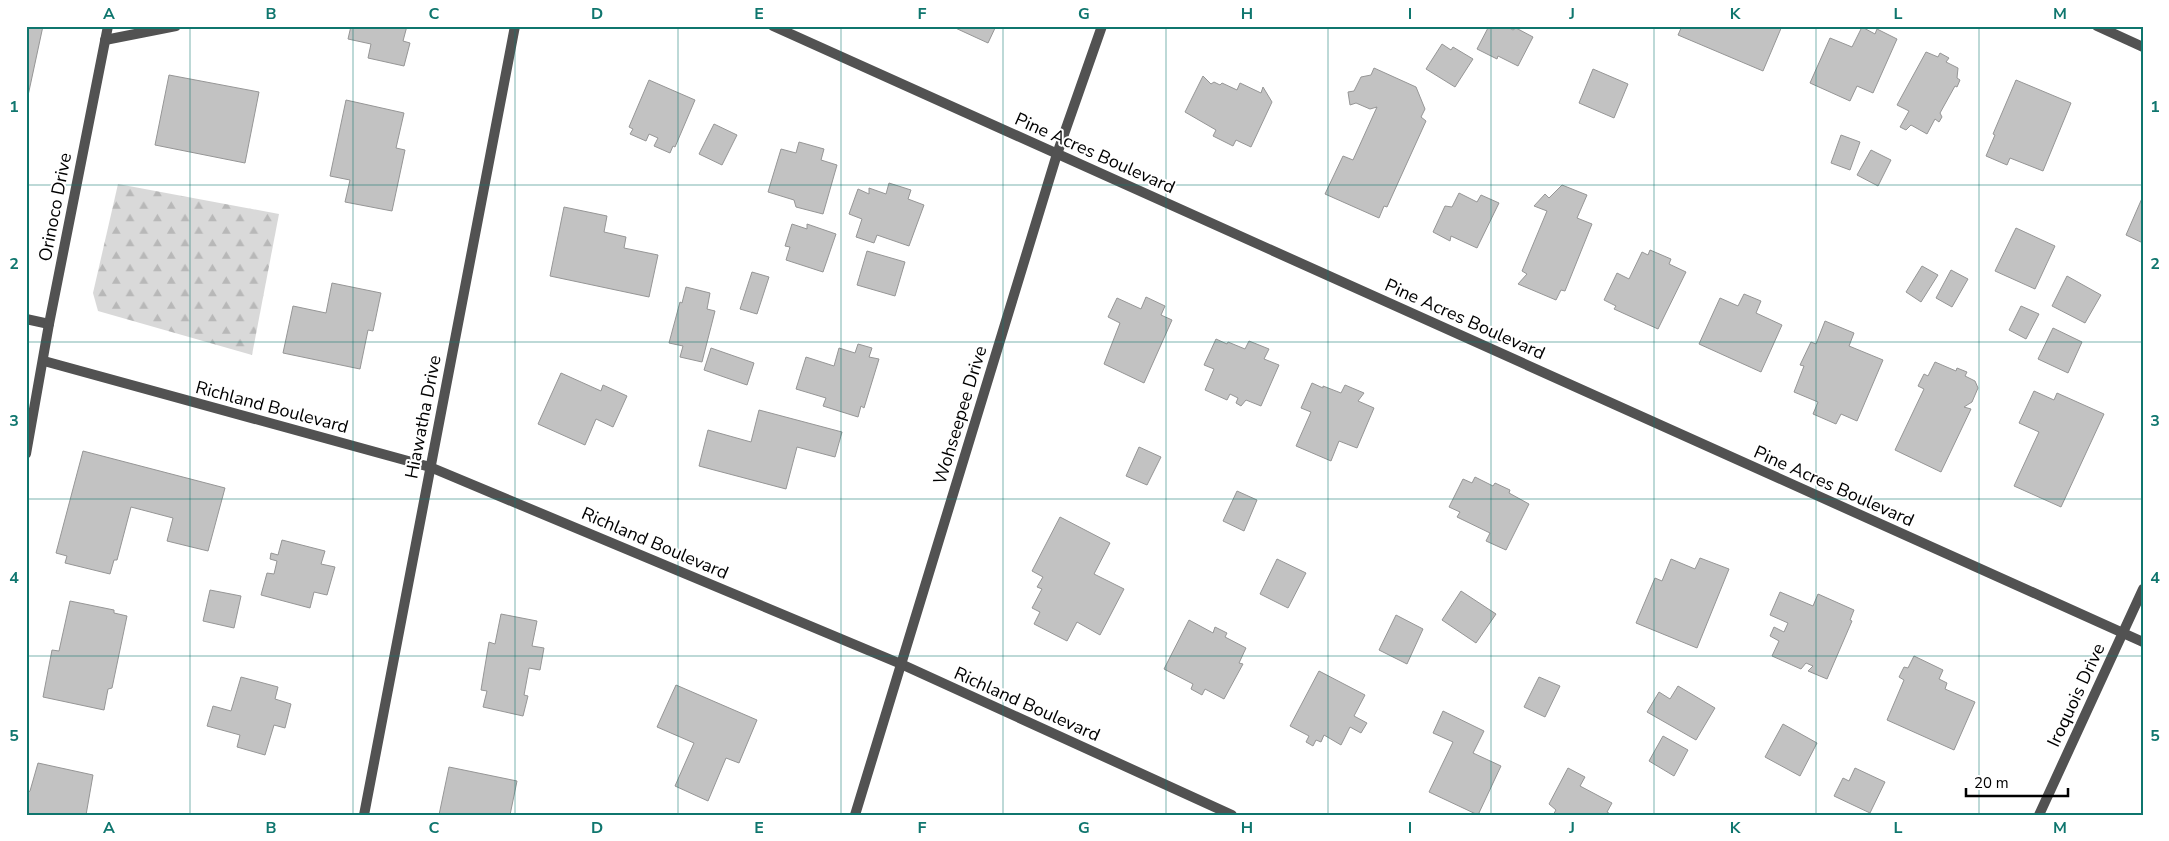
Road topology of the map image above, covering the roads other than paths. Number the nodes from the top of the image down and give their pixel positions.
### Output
1 (108, 26) edge
2 (176, 26) edge
3 (516, 26) edge
4 (773, 26) edge
5 (1102, 26) edge
6 (2097, 26) edge
7 (105, 40) junction
8 (2143, 47) edge
9 (1057, 154) junction
10 (26, 319) edge
11 (49, 324) junction
12 (44, 361) junction
13 (26, 454) edge
14 (430, 467) junction
15 (2143, 590) edge
16 (2123, 634) junction
17 (2143, 642) edge
18 (901, 664) junction
19 (364, 815) edge
20 (855, 815) edge
21 (1232, 815) edge
22 (2039, 815) edge

1 - 7 street, Orinoco Drive
2 - 7 street
3 - 14 street, Hiawatha Drive
4 - 9 street, Pine Acres Boulevard
5 - 9 street, Wohseepee Drive
6 - 8 street
7 - 11 street, Orinoco Drive
9 - 16 street, Pine Acres Boulevard
9 - 18 street, Wohseepee Drive
10 - 11 street
11 - 12 street, Orinoco Drive
12 - 13 street, Orinoco Drive
12 - 14 street, Richland Boulevard
14 - 18 street, Richland Boulevard
14 - 19 street, Hiawatha Drive
15 - 16 street, Iroquois Drive
16 - 17 street, Pine Acres Boulevard
16 - 22 street, Iroquois Drive
18 - 20 street, Wohseepee Drive
18 - 21 street, Richland Boulevard

